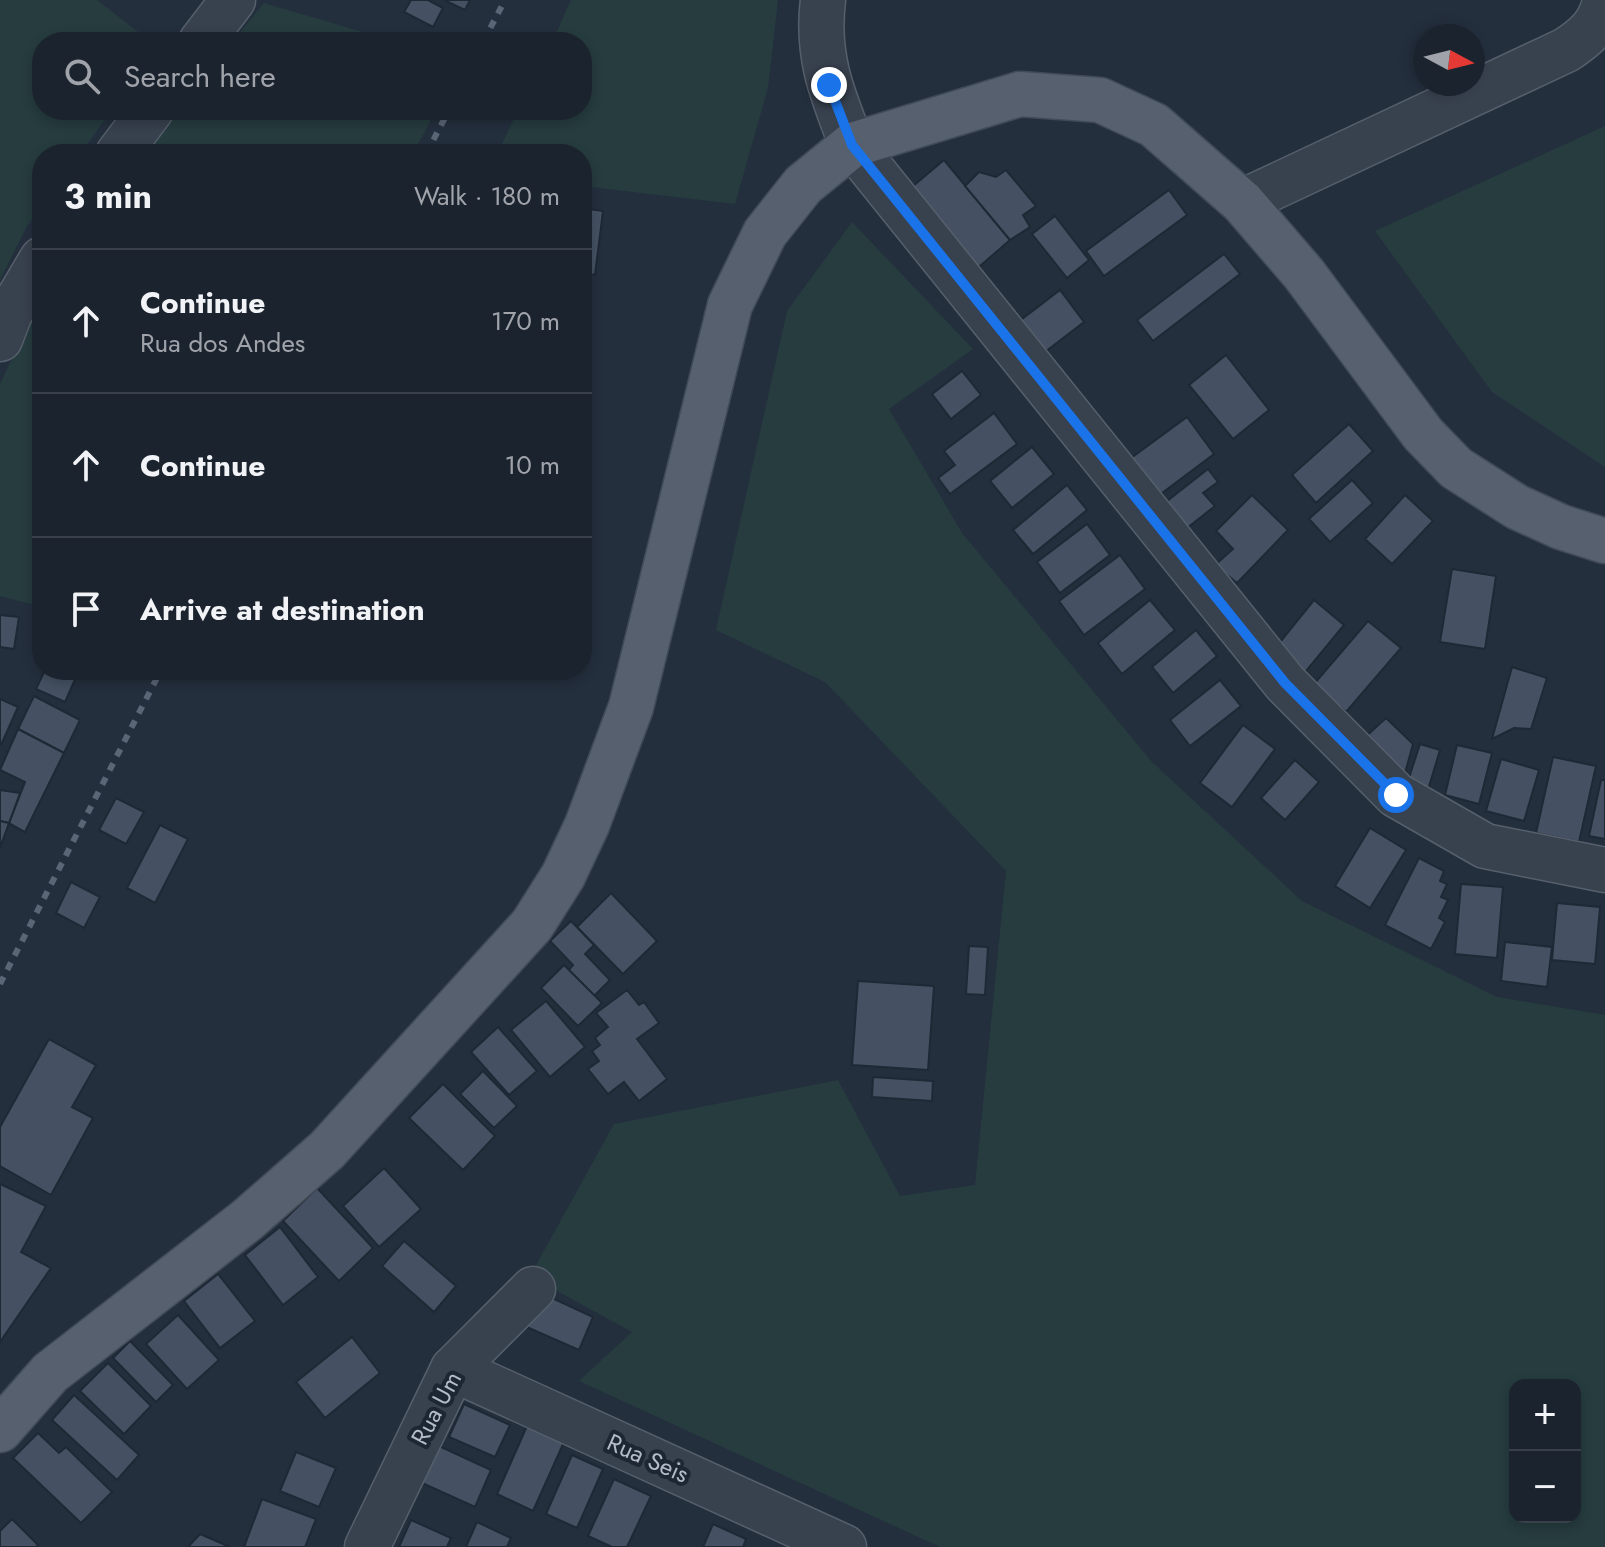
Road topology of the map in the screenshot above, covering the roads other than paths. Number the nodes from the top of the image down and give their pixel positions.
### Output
1 (233, 0) edge
2 (823, 0) edge
3 (1605, 1) edge
4 (209, 32) edge
5 (144, 120) edge
6 (126, 144) edge
7 (852, 145) junction
8 (1242, 202) junction
9 (32, 276) edge
10 (0, 339) edge
11 (1605, 541) edge
12 (1605, 870) edge
13 (533, 1289) dead end
14 (453, 1369) junction
15 (0, 1430) edge
16 (367, 1547) edge
17 (844, 1547) edge

1 - 4 street
2 - 7 street
3 - 8 street
5 - 6 street
7 - 8 main road
7 - 12 street
7 - 15 main road
8 - 11 main road
9 - 10 street
13 - 14 street, Rua Um
14 - 16 street, Rua Um
14 - 17 street, Rua Seis

